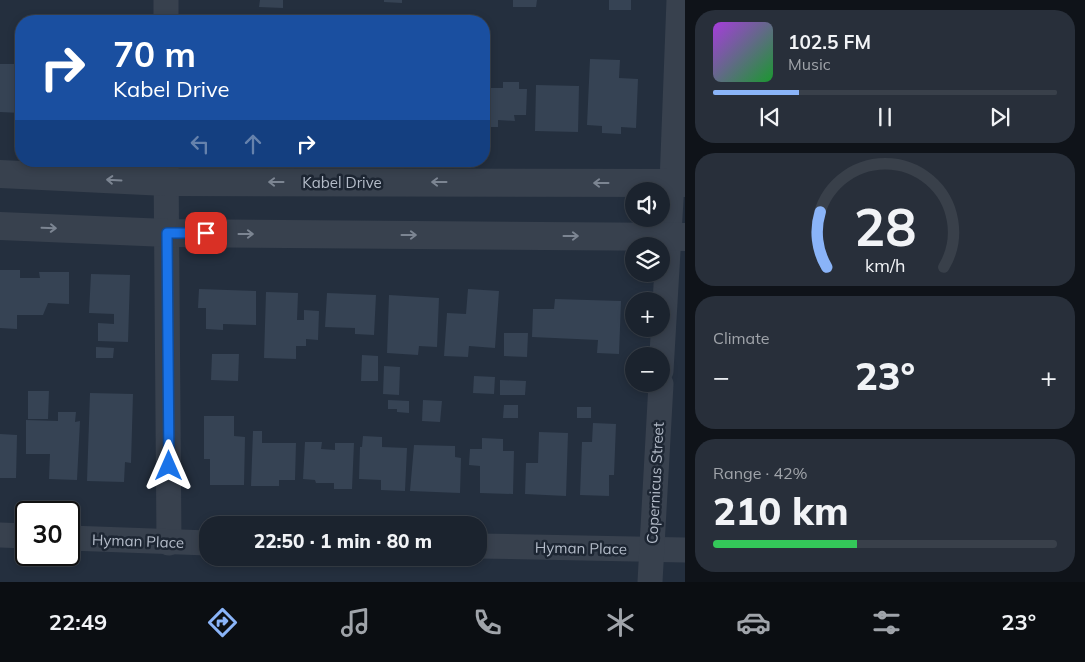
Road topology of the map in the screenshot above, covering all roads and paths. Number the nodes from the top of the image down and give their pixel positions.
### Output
1 (166, 0) edge
2 (679, 0) edge
3 (166, 15) edge
4 (166, 172) edge
5 (0, 174) edge
6 (679, 183) edge
7 (0, 226) edge
8 (167, 233) junction
9 (677, 237) edge
10 (664, 347) edge
11 (660, 392) edge
12 (0, 535) edge
13 (15, 536) edge
14 (80, 539) edge
15 (169, 543) junction
16 (199, 543) edge
17 (487, 546) edge
18 (651, 548) junction
19 (685, 550) edge
20 (650, 582) edge

1 - 3 street
2 - 6 street
4 -> 5 street, Kabel Drive
6 -> 4 street, Kabel Drive
4 - 8 street
6 - 9 street
7 -> 8 street
8 -> 9 street
8 - 15 street
9 - 10 street
11 - 18 street, Copernicus Street
12 - 13 street
14 - 15 street, Hyman Place
15 - 16 street, Hyman Place
17 - 18 street, Hyman Place
18 - 19 street, Hyman Place
18 - 20 street, Copernicus Street

